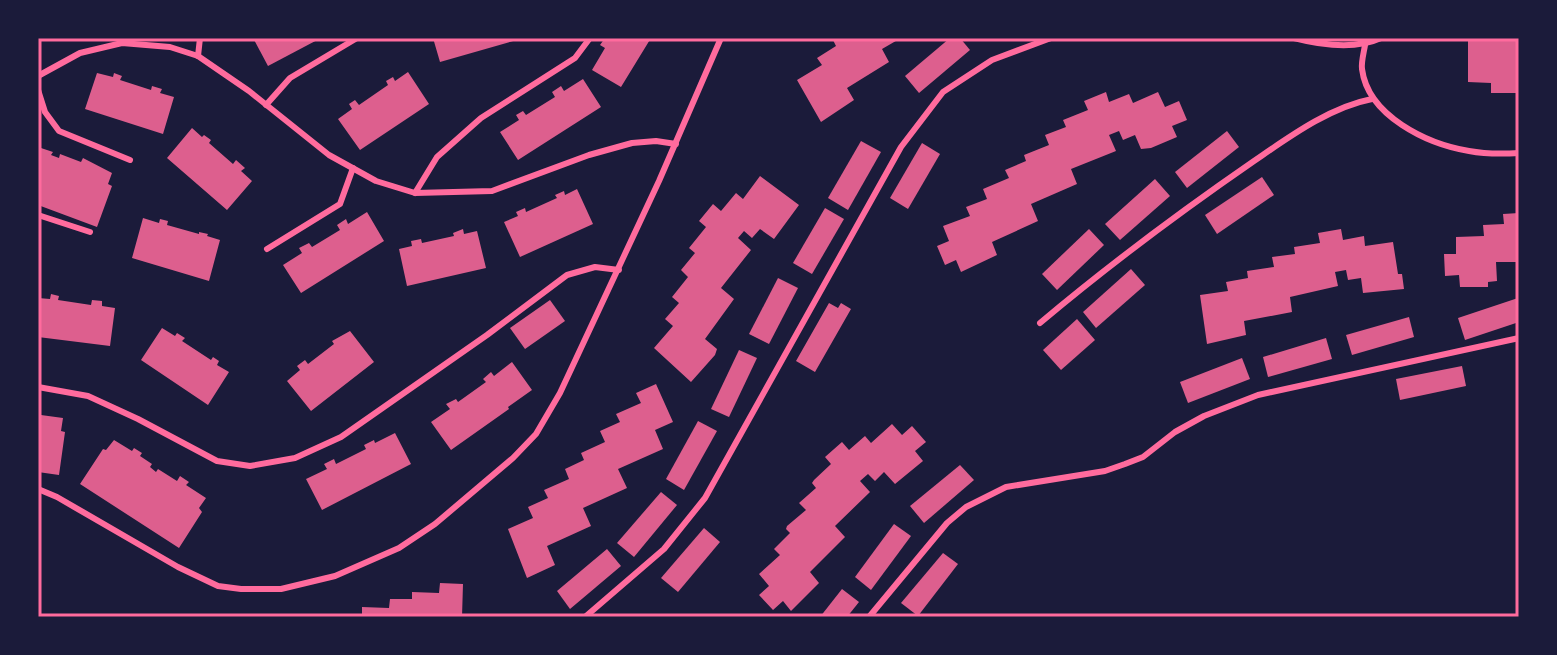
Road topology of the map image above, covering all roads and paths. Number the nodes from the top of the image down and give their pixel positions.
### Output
1 (200, 38) edge
2 (357, 38) edge
3 (590, 38) edge
4 (721, 38) edge
5 (1051, 38) edge
6 (1294, 38) edge
7 (1381, 38) edge
8 (1365, 45) junction
9 (198, 56) junction
10 (38, 76) edge
11 (38, 90) edge
12 (1372, 99) junction
13 (266, 105) junction
14 (676, 144) junction
15 (1519, 153) edge
16 (130, 160) dead end
17 (353, 168) junction
18 (415, 193) junction
19 (38, 215) edge
20 (90, 232) dead end
21 (267, 249) dead end
22 (619, 270) junction
23 (1040, 323) dead end
24 (1519, 338) edge
25 (38, 387) edge
26 (38, 489) edge
27 (585, 617) edge
28 (869, 617) edge

1 - 9 lane
2 - 13 lane
3 - 18 lane
4 - 14 lane
5 - 27 lane
6 - 8 lane
7 - 8 lane
8 - 12 lane
9 - 10 lane
9 - 13 lane
11 - 16 lane
12 - 15 lane
12 - 23 lane
13 - 17 lane
14 - 18 lane
14 - 22 lane
17 - 18 lane
17 - 21 lane
19 - 20 lane
22 - 25 lane
22 - 26 lane
24 - 28 lane

